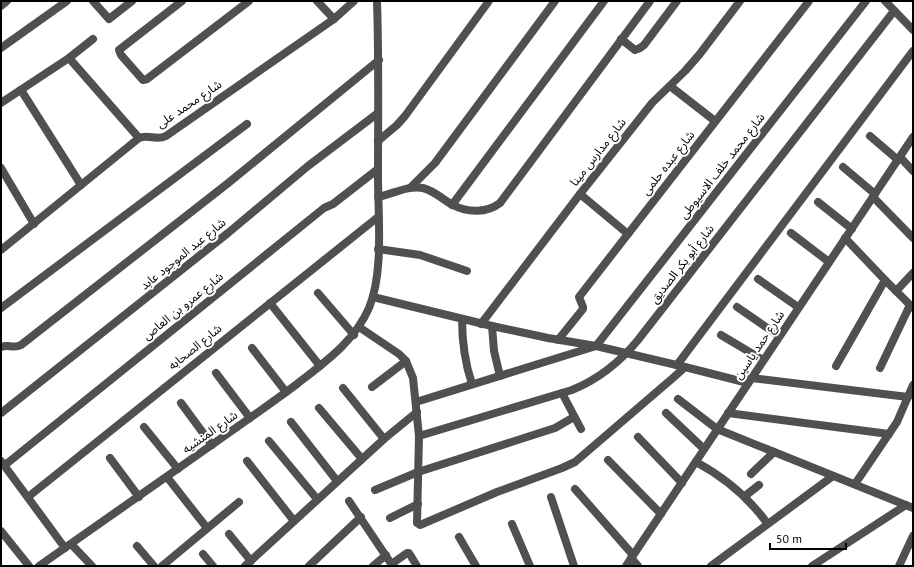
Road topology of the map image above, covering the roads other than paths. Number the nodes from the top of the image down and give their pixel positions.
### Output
1 (7, 1) edge
2 (67, 1) edge
3 (94, 1) edge
4 (132, 1) edge
5 (182, 1) edge
6 (249, 1) edge
7 (317, 1) edge
8 (354, 1) edge
9 (377, 1) edge
10 (489, 1) edge
11 (555, 1) edge
12 (604, 1) edge
13 (650, 1) edge
14 (677, 1) edge
15 (740, 1) edge
16 (808, 1) edge
17 (866, 1) edge
18 (885, 1) edge
19 (1, 6) edge
20 (894, 11) junction
21 (334, 19) junction
22 (913, 30) edge
23 (93, 39) dead end
24 (621, 39) junction
25 (1, 48) edge
26 (913, 51) edge
27 (68, 58) junction
28 (379, 60) junction
29 (670, 86) junction
30 (21, 90) junction
31 (1, 103) edge
32 (378, 113) junction
33 (716, 121) junction
34 (247, 124) dead end
35 (870, 136) dead end
36 (913, 137) edge
37 (139, 138) junction
38 (378, 141) junction
39 (899, 159) junction
40 (843, 167) dead end
41 (1, 168) edge
42 (378, 169) junction
43 (913, 171) edge
44 (81, 185) junction
45 (411, 187) junction
46 (580, 194) junction
47 (874, 196) junction
48 (378, 197) junction
49 (818, 202) dead end
50 (452, 205) junction
51 (378, 217) junction
52 (34, 224) junction
53 (852, 229) junction
54 (791, 233) dead end
55 (628, 234) junction
56 (845, 238) junction
57 (913, 238) edge
58 (378, 249) junction
59 (1, 250) edge
60 (829, 262) junction
61 (467, 271) dead end
62 (913, 273) edge
63 (758, 279) dead end
64 (884, 280) junction
65 (896, 291) junction
66 (318, 293) dead end
67 (373, 297) junction
68 (270, 303) junction
69 (911, 306) edge
70 (737, 307) dead end
71 (798, 307) junction
72 (1, 308) edge
73 (462, 319) junction
74 (481, 324) junction
75 (492, 326) junction
76 (359, 327) junction
77 (354, 335) junction
78 (721, 335) dead end
79 (779, 336) junction
80 (558, 340) junction
81 (5, 346) edge
82 (596, 346) junction
83 (252, 348) dead end
84 (626, 353) junction
85 (763, 360) junction
86 (406, 361) junction
87 (320, 366) junction
88 (681, 366) junction
89 (836, 366) dead end
90 (880, 368) dead end
91 (216, 373) dead end
92 (500, 376) junction
93 (749, 381) junction
94 (472, 384) junction
95 (913, 385) edge
96 (372, 387) dead end
97 (343, 388) dead end
98 (286, 392) junction
99 (562, 393) junction
100 (908, 397) junction
101 (678, 399) dead end
102 (416, 402) junction
103 (181, 403) dead end
104 (319, 408) dead end
105 (417, 412) junction
106 (1, 413) edge
107 (666, 413) dead end
108 (728, 413) junction
109 (574, 417) junction
110 (250, 418) junction
111 (291, 422) dead end
112 (144, 427) dead end
113 (581, 429) dead end
114 (717, 429) junction
115 (889, 434) junction
116 (419, 436) junction
117 (638, 437) dead end
118 (384, 439) junction
119 (269, 441) dead end
120 (212, 445) junction
121 (704, 449) junction
122 (774, 452) junction
123 (110, 458) dead end
124 (362, 459) junction
125 (608, 460) dead end
126 (247, 461) dead end
127 (696, 462) junction
128 (3, 463) edge
129 (178, 469) junction
130 (418, 472) junction
131 (750, 474) dead end
132 (833, 476) junction
133 (167, 477) junction
134 (337, 481) junction
135 (682, 483) junction
136 (855, 484) junction
137 (758, 485) dead end
138 (575, 489) dead end
139 (375, 490) dead end
140 (551, 496) dead end
141 (745, 496) junction
142 (28, 497) junction
143 (139, 497) junction
144 (317, 500) junction
145 (349, 501) dead end
146 (239, 502) dead end
147 (418, 504) junction
148 (910, 506) edge
149 (661, 514) junction
150 (360, 517) junction
151 (390, 518) dead end
152 (294, 521) junction
153 (767, 523) junction
154 (512, 524) dead end
155 (207, 528) junction
156 (1, 531) edge
157 (229, 534) dead end
158 (913, 536) edge
159 (459, 537) dead end
160 (68, 546) junction
161 (136, 546) dead end
162 (203, 554) dead end
163 (386, 555) junction
164 (632, 557) junction
165 (248, 564) edge
166 (29, 566) edge
167 (39, 566) edge
168 (92, 566) edge
169 (154, 566) edge
170 (162, 566) edge
171 (213, 566) edge
172 (308, 566) edge
173 (373, 566) edge
174 (417, 566) edge
175 (476, 566) edge
176 (530, 566) edge
177 (574, 566) edge
178 (626, 566) edge
179 (638, 566) edge
180 (710, 566) edge
181 (812, 566) edge
182 (899, 566) edge

1 - 19 street
2 - 25 street
3 - 4 street
5 - 6 street
7 - 21 street
8 - 21 street, شارع محمد على
9 - 28 street, شارع المنشيه
10 - 38 street
11 - 45 street
12 - 50 street
13 - 24 street
14 - 24 street
15 - 29 street, شارع مدارس مينا
16 - 33 street, شارع عبده حلمى
17 - 82 street, شارع محمد خلف الاسيوطى
18 - 20 street
20 - 22 street
20 - 84 street, شارع أبو بكر الصديق
21 - 37 street, شارع محمد على
23 - 27 street
24 - 50 street
26 - 88 street
27 - 30 street
27 - 37 street
28 - 32 street, شارع المنشيه
28 - 81 street
29 - 33 street
29 - 46 street, شارع مدارس مينا
30 - 31 street
30 - 44 street
32 - 38 street, شارع المنشيه
32 - 106 street, شارع عبد الموجود عابد
33 - 55 street, شارع عبده حلمى
34 - 72 street
35 - 39 street
36 - 39 street, شارع حمد ياسين
37 - 44 street
38 - 42 street, شارع المنشيه
39 - 43 street
39 - 47 street, شارع حمد ياسين
40 - 47 street
41 - 52 street
42 - 48 street, شارع المنشيه
42 - 128 street, شارع عمرو بن العاص
44 - 52 street
45 - 48 street
45 - 50 street
46 - 55 street
46 - 74 street, شارع مدارس مينا
47 - 53 street, شارع حمد ياسين
47 - 57 street
48 - 51 street, شارع المنشيه
49 - 53 street
51 - 58 street, شارع المنشيه
51 - 68 street, شارع الصحابه
52 - 59 street
53 - 56 street, شارع حمد ياسين
54 - 60 street
55 - 80 street, شارع عبده حلمى
56 - 60 street, شارع حمد ياسين
56 - 64 street
58 - 61 street
58 - 67 street, شارع المنشيه
60 - 71 street, شارع حمد ياسين
62 - 65 street
63 - 71 street
64 - 65 street
64 - 89 street
65 - 69 street
66 - 77 street
67 - 73 street
67 - 76 street, شارع المنشيه
68 - 87 street
68 - 142 street, شارع الصحابه
69 - 90 street
70 - 79 street
71 - 79 street, شارع حمد ياسين
73 - 74 street
73 - 94 street
74 - 75 street
75 - 80 street
75 - 92 street
76 - 77 street, شارع المنشيه
76 - 86 street
77 - 87 street, شارع المنشيه
78 - 85 street
79 - 85 street, شارع حمد ياسين
80 - 82 street
82 - 84 street
82 - 92 street
83 - 98 street
84 - 88 street
84 - 99 street, شارع أبو بكر الصديق
85 - 93 street, شارع حمد ياسين
86 - 96 street
86 - 102 street
87 - 98 street, شارع المنشيه
88 - 93 street
88 - 147 street
91 - 110 street
92 - 94 street
93 - 100 street
93 - 108 street, شارع حمد ياسين
94 - 102 street
95 - 100 street
97 - 118 street
98 - 110 street, شارع المنشيه
99 - 109 street
99 - 116 street, شارع أبو بكر الصديق
100 - 115 street
101 - 114 street
102 - 105 street
103 - 120 street
104 - 124 street
105 - 116 street
105 - 118 street
107 - 121 street
108 - 114 street, شارع حمد ياسين
108 - 115 street
109 - 113 street
109 - 130 street
110 - 120 street, شارع المنشيه
111 - 134 street
112 - 129 street
114 - 121 street, شارع حمد ياسين
114 - 122 street
115 - 136 street
116 - 130 street
117 - 135 street
118 - 124 street
119 - 144 street
120 - 129 street, شارع المنشيه
121 - 127 street, شارع حمد ياسين
122 - 131 street
122 - 132 street
123 - 143 street
124 - 134 street
125 - 149 street
126 - 152 street
127 - 135 street, شارع حمد ياسين
127 - 141 street
128 - 142 street
129 - 133 street, شارع المنشيه
130 - 139 street
130 - 147 street
132 - 136 street
132 - 153 street
133 - 143 street, شارع المنشيه
133 - 155 street
134 - 144 street
135 - 149 street, شارع حمد ياسين
136 - 148 street
137 - 141 street
138 - 164 street
140 - 177 street
141 - 153 street
142 - 160 street
143 - 160 street, شارع المنشيه
144 - 152 street
145 - 150 street
146 - 155 street
147 - 151 street
148 - 181 street
149 - 164 street, شارع حمد ياسين
150 - 163 street
150 - 172 street
152 - 165 street
153 - 180 street
154 - 176 street
155 - 170 street
156 - 166 street
157 - 165 street
158 - 182 street
159 - 175 street
160 - 167 street, شارع المنشيه
160 - 168 street
161 - 169 street
162 - 171 street
163 - 173 street
163 - 174 street
164 - 178 street, شارع حمد ياسين
164 - 179 street

